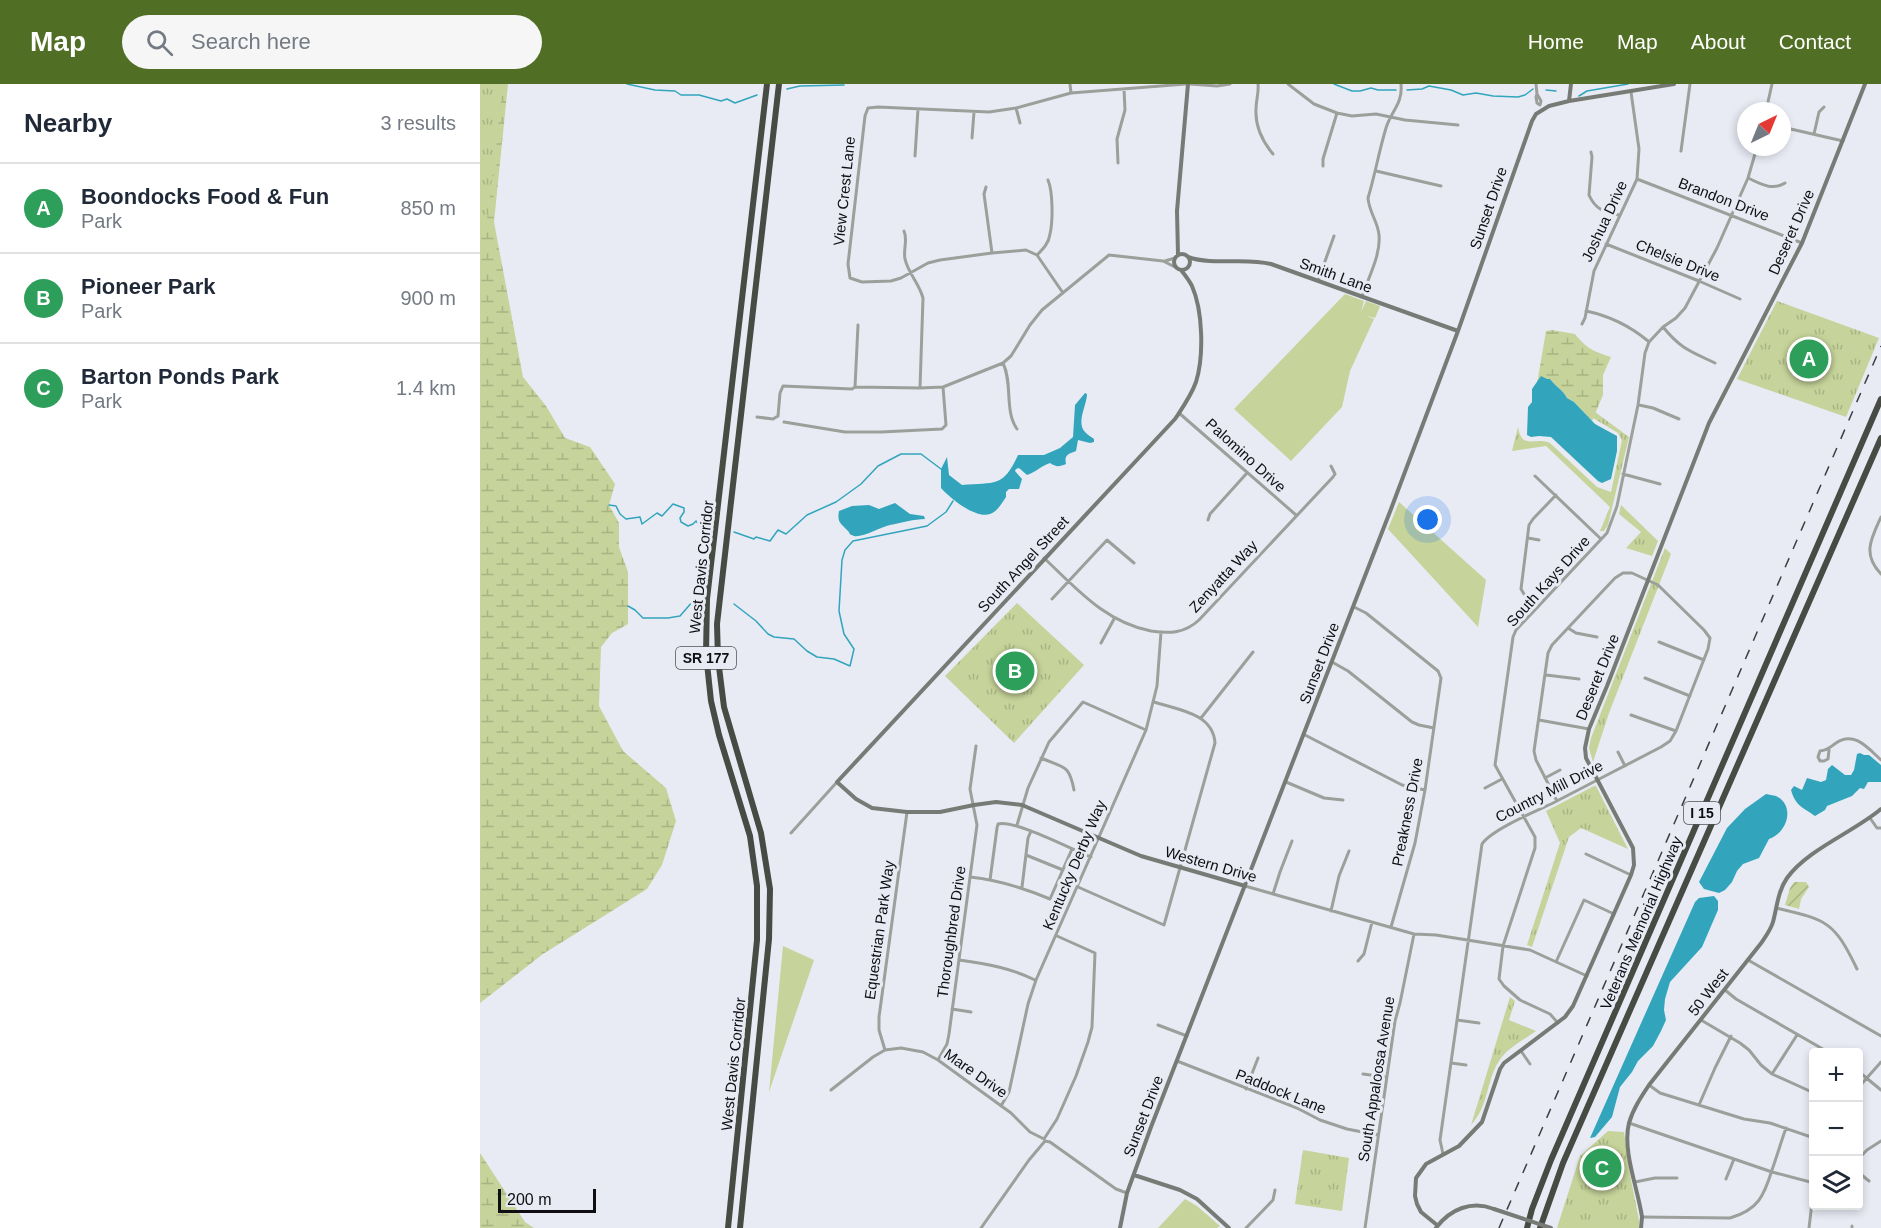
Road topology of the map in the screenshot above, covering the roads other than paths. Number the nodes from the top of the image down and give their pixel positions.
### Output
1 (767, 84) edge
2 (779, 84) edge
3 (1070, 84) edge
4 (1188, 84) edge
5 (1230, 84) edge
6 (1258, 84) edge
7 (1288, 84) edge
8 (1401, 84) edge
9 (1536, 84) edge
10 (1571, 84) edge
11 (1674, 84) edge
12 (1690, 84) edge
13 (1772, 84) edge
14 (1866, 84) edge
15 (1124, 89) junction
16 (1631, 92) junction
17 (1071, 93) junction
18 (1569, 101) junction
19 (1768, 102) edge
20 (1824, 106) dead end
21 (1541, 107) junction
22 (1016, 108) junction
23 (918, 109) junction
24 (974, 111) junction
25 (1337, 113) junction
26 (1391, 117) junction
27 (1020, 123) dead end
28 (1458, 125) dead end
29 (1791, 129) edge
30 (1814, 134) junction
31 (972, 138) dead end
32 (1843, 141) junction
33 (1681, 151) dead end
34 (1591, 152) dead end
35 (1274, 154) dead end
36 (915, 156) dead end
37 (1754, 156) edge
38 (1118, 163) dead end
39 (1323, 166) dead end
40 (1376, 171) junction
41 (1748, 178) junction
42 (1637, 179) junction
43 (1048, 180) dead end
44 (1785, 183) dead end
45 (1441, 186) dead end
46 (986, 188) dead end
47 (1732, 214) junction
48 (1620, 216) junction
49 (904, 231) dead end
50 (1334, 236) dead end
51 (1179, 243) junction
52 (1802, 243) junction
53 (1606, 244) junction
54 (992, 253) junction
55 (1037, 255) junction
56 (1177, 256) junction
57 (1187, 256) junction
58 (1202, 260) junction
59 (1163, 261) junction
60 (1175, 267) junction
61 (1189, 267) junction
62 (1181, 270) junction
63 (911, 272) junction
64 (1318, 281) junction
65 (1699, 281) junction
66 (1189, 282) junction
67 (1063, 293) junction
68 (1362, 297) junction
69 (1740, 299) dead end
70 (1586, 311) junction
71 (1582, 324) dead end
72 (858, 326) dead end
73 (1663, 327) junction
74 (1458, 332) junction
75 (1648, 342) junction
76 (1003, 363) junction
77 (1715, 363) dead end
78 (855, 387) junction
79 (943, 387) junction
80 (920, 388) junction
81 (1881, 399) edge
82 (1638, 405) junction
83 (1179, 413) junction
84 (757, 417) dead end
85 (1679, 419) dead end
86 (784, 422) dead end
87 (1017, 429) dead end
88 (1881, 438) edge
89 (1331, 466) dead end
90 (1247, 473) junction
91 (1623, 474) junction
92 (1535, 476) dead end
93 (1660, 484) dead end
94 (1556, 495) junction
95 (1296, 515) junction
96 (1881, 518) edge
97 (1208, 520) dead end
98 (1528, 538) junction
99 (1602, 539) junction
100 (1539, 540) dead end
101 (1044, 558) junction
102 (1134, 563) dead end
103 (1881, 574) edge
104 (1648, 580) junction
105 (1069, 581) junction
106 (1052, 599) dead end
107 (1354, 607) junction
108 (1538, 607) junction
109 (1114, 619) junction
110 (1568, 628) junction
111 (1161, 632) junction
112 (1597, 637) dead end
113 (1659, 642) dead end
114 (1101, 643) dead end
115 (1252, 652) dead end
116 (1704, 660) junction
117 (1332, 662) junction
118 (1546, 675) junction
119 (1645, 678) dead end
120 (1580, 680) dead end
121 (1690, 696) junction
122 (1154, 702) junction
123 (1631, 715) dead end
124 (1201, 718) junction
125 (1539, 720) junction
126 (1434, 728) junction
127 (1589, 729) junction
128 (1146, 730) junction
129 (1676, 731) junction
130 (1305, 735) junction
131 (976, 746) dead end
132 (1829, 750) dead end
133 (1618, 752) dead end
134 (1041, 758) junction
135 (1881, 760) edge
136 (1625, 766) junction
137 (1560, 770) dead end
138 (1502, 778) junction
139 (1545, 778) junction
140 (1598, 779) junction
141 (837, 782) junction
142 (1286, 782) junction
143 (1485, 788) dead end
144 (1074, 790) dead end
145 (1425, 790) junction
146 (1343, 800) dead end
147 (1557, 801) junction
148 (974, 805) junction
149 (1022, 805) junction
150 (1881, 809) edge
151 (907, 812) junction
152 (1525, 817) junction
153 (1869, 818) junction
154 (1017, 825) junction
155 (1881, 828) edge
156 (1031, 831) junction
157 (791, 833) dead end
158 (1098, 838) junction
159 (1292, 841) dead end
160 (1072, 849) junction
161 (1349, 851) dead end
162 (1586, 854) dead end
163 (1026, 855) junction
164 (1091, 858) junction
165 (1179, 868) junction
166 (1063, 870) junction
167 (1631, 875) junction
168 (970, 878) junction
169 (990, 879) junction
170 (1245, 886) junction
171 (1022, 887) junction
172 (1078, 887) junction
173 (1273, 894) junction
174 (1776, 908) junction
175 (1331, 911) junction
176 (1614, 914) junction
177 (1372, 922) junction
178 (1391, 927) junction
179 (1414, 934) junction
180 (1056, 935) junction
181 (1469, 941) junction
182 (1503, 946) junction
183 (959, 960) junction
184 (1748, 960) junction
185 (1358, 961) dead end
186 (1556, 962) junction
187 (1857, 969) dead end
188 (1587, 976) junction
189 (1036, 980) junction
190 (1725, 990) junction
191 (952, 1009) junction
192 (971, 1012) dead end
193 (1457, 1020) junction
194 (1701, 1020) junction
195 (1479, 1023) dead end
196 (1558, 1023) junction
197 (1158, 1025) dead end
198 (1797, 1034) junction
199 (1187, 1036) junction
200 (1731, 1036) junction
201 (1881, 1036) edge
202 (1820, 1048) edge
203 (1520, 1049) junction
204 (885, 1050) junction
205 (1258, 1058) dead end
206 (938, 1060) junction
207 (1177, 1061) junction
208 (1881, 1062) edge
209 (1451, 1063) junction
210 (1530, 1064) dead end
211 (1466, 1065) dead end
212 (1364, 1074) dead end
213 (1772, 1074) junction
214 (1863, 1075) edge
215 (1386, 1078) junction
216 (1867, 1078) junction
217 (1863, 1082) edge
218 (1648, 1085) junction
219 (831, 1089) dead end
220 (1245, 1089) junction
221 (1881, 1090) edge
222 (1809, 1091) edge
223 (1699, 1105) junction
224 (1002, 1106) junction
225 (1629, 1123) junction
226 (1786, 1128) junction
227 (1378, 1135) junction
228 (1809, 1136) edge
229 (1044, 1140) junction
230 (1881, 1141) edge
231 (1443, 1154) junction
232 (1862, 1156) edge
233 (1734, 1159) junction
234 (1772, 1172) junction
235 (1134, 1175) junction
236 (1863, 1176) edge
237 (1677, 1178) dead end
238 (1726, 1179) dead end
239 (1869, 1181) dead end
240 (1635, 1182) junction
241 (1809, 1183) edge
242 (1275, 1190) dead end
243 (1128, 1193) junction
244 (1811, 1210) edge
245 (1642, 1217) junction
246 (1538, 1225) edge
247 (1437, 1227) edge
248 (728, 1228) edge
249 (740, 1228) edge
250 (981, 1228) edge
251 (1120, 1228) edge
252 (1229, 1228) edge
253 (1246, 1228) edge
254 (1365, 1228) edge
255 (1527, 1228) edge
256 (1551, 1228) edge
257 (1641, 1228) edge
258 (1809, 1228) edge

1 - 248 highway, West Davis Corridor / SR 177
2 - 249 highway, West Davis Corridor / SR 177
3 - 17 street
4 - 5 street
4 - 15 street
4 - 51 street
6 - 35 street
7 - 25 street
8 - 26 street
9 - 21 street
10 - 18 street
11 - 16 street
12 - 33 street
13 - 19 street
14 - 32 street, Deseret Drive
15 - 17 street
15 - 38 street
16 - 18 street
16 - 42 street, Joshua Drive
17 - 22 street
18 - 21 street
20 - 30 street
21 - 74 street, Sunset Drive
22 - 24 street
22 - 27 street
23 - 24 street
23 - 36 street
23 - 63 street, View Crest Lane
24 - 31 street
25 - 26 street
25 - 39 street
26 - 28 street
26 - 40 street
29 - 30 street
30 - 32 street
32 - 52 street, Deseret Drive
34 - 48 street
37 - 41 street
40 - 45 street
40 - 68 street
41 - 44 street
41 - 47 street
42 - 47 street, Brandon Drive
42 - 48 street, Joshua Drive
43 - 55 street
46 - 54 street
47 - 52 street, Brandon Drive
47 - 65 street
48 - 53 street, Joshua Drive
49 - 63 street
50 - 64 street
51 - 56 street
51 - 57 street
52 - 104 street, Deseret Drive
53 - 65 street, Chelsie Drive
53 - 70 street, Joshua Drive
54 - 55 street
54 - 63 street
55 - 67 street
56 - 57 street
56 - 59 street
56 - 60 street
57 - 58 street, Smith Lane
57 - 61 street
58 - 61 street, Smith Lane
58 - 64 street, Smith Lane
59 - 60 street
59 - 67 street
60 - 62 street
61 - 62 street
61 - 66 street, South Angel Street
62 - 66 street, South Angel Street
63 - 80 street
64 - 68 street, Smith Lane
65 - 69 street, Chelsie Drive
65 - 73 street
66 - 83 street, South Angel Street
67 - 76 street
68 - 74 street, Smith Lane
70 - 71 street, Joshua Drive
70 - 75 street
72 - 78 street
73 - 75 street
73 - 77 street
74 - 107 street, Sunset Drive
75 - 82 street, South Kays Drive
76 - 79 street
76 - 87 street
78 - 80 street
78 - 84 street
79 - 80 street
79 - 86 street
81 - 255 highway, Veterans Memorial Highway / I 15
82 - 85 street
82 - 91 street, South Kays Drive
83 - 90 street, Palomino Drive
83 - 101 street, South Angel Street
88 - 246 highway, Veterans Memorial Highway / I 15
89 - 95 street, Zenyatta Way
90 - 95 street, Palomino Drive
90 - 97 street
91 - 93 street
91 - 99 street, South Kays Drive
92 - 94 street
94 - 98 street
94 - 99 street
95 - 111 street, Zenyatta Way
96 - 103 street
98 - 100 street
98 - 108 street
99 - 108 street, South Kays Drive
101 - 105 street, Zenyatta Way
101 - 141 street, South Angel Street
102 - 105 street
104 - 110 street
104 - 116 street, Country Mill Drive
104 - 127 street, Deseret Drive
105 - 106 street
105 - 109 street, Zenyatta Way
107 - 117 street, Sunset Drive
107 - 126 street, Preakness Drive
108 - 138 street, South Kays Drive
109 - 111 street, Zenyatta Way
109 - 114 street
110 - 112 street
110 - 118 street
111 - 122 street, Kentucky Derby Way
113 - 116 street
115 - 124 street
116 - 121 street, Country Mill Drive
117 - 126 street
117 - 130 street, Sunset Drive
118 - 120 street
118 - 125 street
119 - 121 street
121 - 129 street, Country Mill Drive
122 - 124 street
122 - 128 street, Kentucky Derby Way
123 - 129 street
124 - 165 street
125 - 127 street
125 - 139 street
126 - 145 street, Preakness Drive
127 - 140 street, Deseret Drive
128 - 134 street
128 - 158 street, Kentucky Derby Way
129 - 136 street, Country Mill Drive
130 - 142 street, Sunset Drive
130 - 145 street
131 - 148 street, Thoroughbred Drive
132 - 135 street
133 - 136 street
134 - 144 street
134 - 149 street
136 - 140 street, Country Mill Drive
137 - 139 street
138 - 143 street
138 - 152 street, South Kays Drive
139 - 147 street
140 - 147 street, Country Mill Drive
140 - 167 street, Deseret Drive
141 - 151 street, Western Drive
141 - 157 street, South Angel Street
142 - 146 street
142 - 170 street, Sunset Drive
145 - 178 street, Preakness Drive
147 - 152 street, Country Mill Drive
148 - 149 street, Western Drive
148 - 151 street, Western Drive
148 - 168 street, Thoroughbred Drive
149 - 154 street
149 - 158 street, Western Drive
150 - 153 street, 50 West
151 - 204 street, Equestrian Park Way
152 - 181 street, Country Mill Drive
152 - 182 street, South Kays Drive
153 - 155 street
153 - 174 street, 50 West
154 - 156 street
154 - 169 street
156 - 160 street
156 - 163 street
158 - 164 street, Kentucky Derby Way
158 - 165 street, Western Drive
159 - 173 street
160 - 164 street
160 - 166 street
161 - 175 street
162 - 167 street
163 - 166 street
163 - 171 street
164 - 172 street, Kentucky Derby Way
165 - 170 street, Western Drive
165 - 172 street
166 - 171 street
167 - 176 street, Deseret Drive
168 - 169 street
168 - 183 street, Thoroughbred Drive
169 - 171 street
170 - 173 street, Western Drive
170 - 199 street, Sunset Drive
172 - 180 street, Kentucky Derby Way
173 - 175 street, Western Drive
174 - 184 street, 50 West
174 - 187 street
175 - 177 street, Western Drive
176 - 186 street
176 - 188 street, Deseret Drive
177 - 178 street, Western Drive
177 - 185 street
178 - 179 street, Western Drive
179 - 181 street, Western Drive
179 - 215 street, South Appaloosa Avenue
180 - 189 street, Kentucky Derby Way
180 - 229 street
181 - 182 street, Western Drive
181 - 193 street, Country Mill Drive
182 - 186 street, Western Drive
182 - 196 street, South Kays Drive
183 - 189 street
183 - 191 street, Thoroughbred Drive
184 - 190 street, 50 West
184 - 201 street
186 - 188 street, Western Drive
188 - 196 street, Deseret Drive
189 - 224 street, Kentucky Derby Way
190 - 194 street, 50 West
190 - 198 street
191 - 192 street
191 - 206 street, Thoroughbred Drive
193 - 195 street
193 - 209 street, Country Mill Drive
194 - 200 street
194 - 218 street, 50 West
196 - 203 street, Deseret Drive
197 - 199 street
198 - 202 street
198 - 213 street
199 - 207 street, Sunset Drive
200 - 213 street
200 - 223 street
203 - 210 street
203 - 231 street, Deseret Drive
204 - 206 street, Mare Drive
204 - 219 street
205 - 220 street
206 - 224 street, Mare Drive
207 - 220 street, Paddock Lane
207 - 235 street, Sunset Drive
208 - 216 street
209 - 211 street
209 - 231 street, Country Mill Drive
212 - 215 street
213 - 222 street
214 - 216 street
215 - 227 street, South Appaloosa Avenue
216 - 217 street
216 - 221 street
218 - 223 street
218 - 225 street, 50 West
220 - 227 street, Paddock Lane
223 - 226 street
224 - 229 street, Mare Drive
225 - 233 street
225 - 240 street, 50 West
226 - 228 street
226 - 234 street
227 - 254 street, South Appaloosa Avenue
229 - 243 street, Mare Drive
229 - 250 street
230 - 232 street
231 - 247 street, Deseret Drive
233 - 234 street
233 - 238 street
234 - 241 street
234 - 245 street
235 - 243 street, Sunset Drive
235 - 252 street
236 - 239 street
237 - 240 street
240 - 245 street, 50 West
242 - 253 street
243 - 251 street, Sunset Drive
244 - 258 street
245 - 257 street, 50 West
246 - 247 street, bridge
246 - 256 street, bridge

